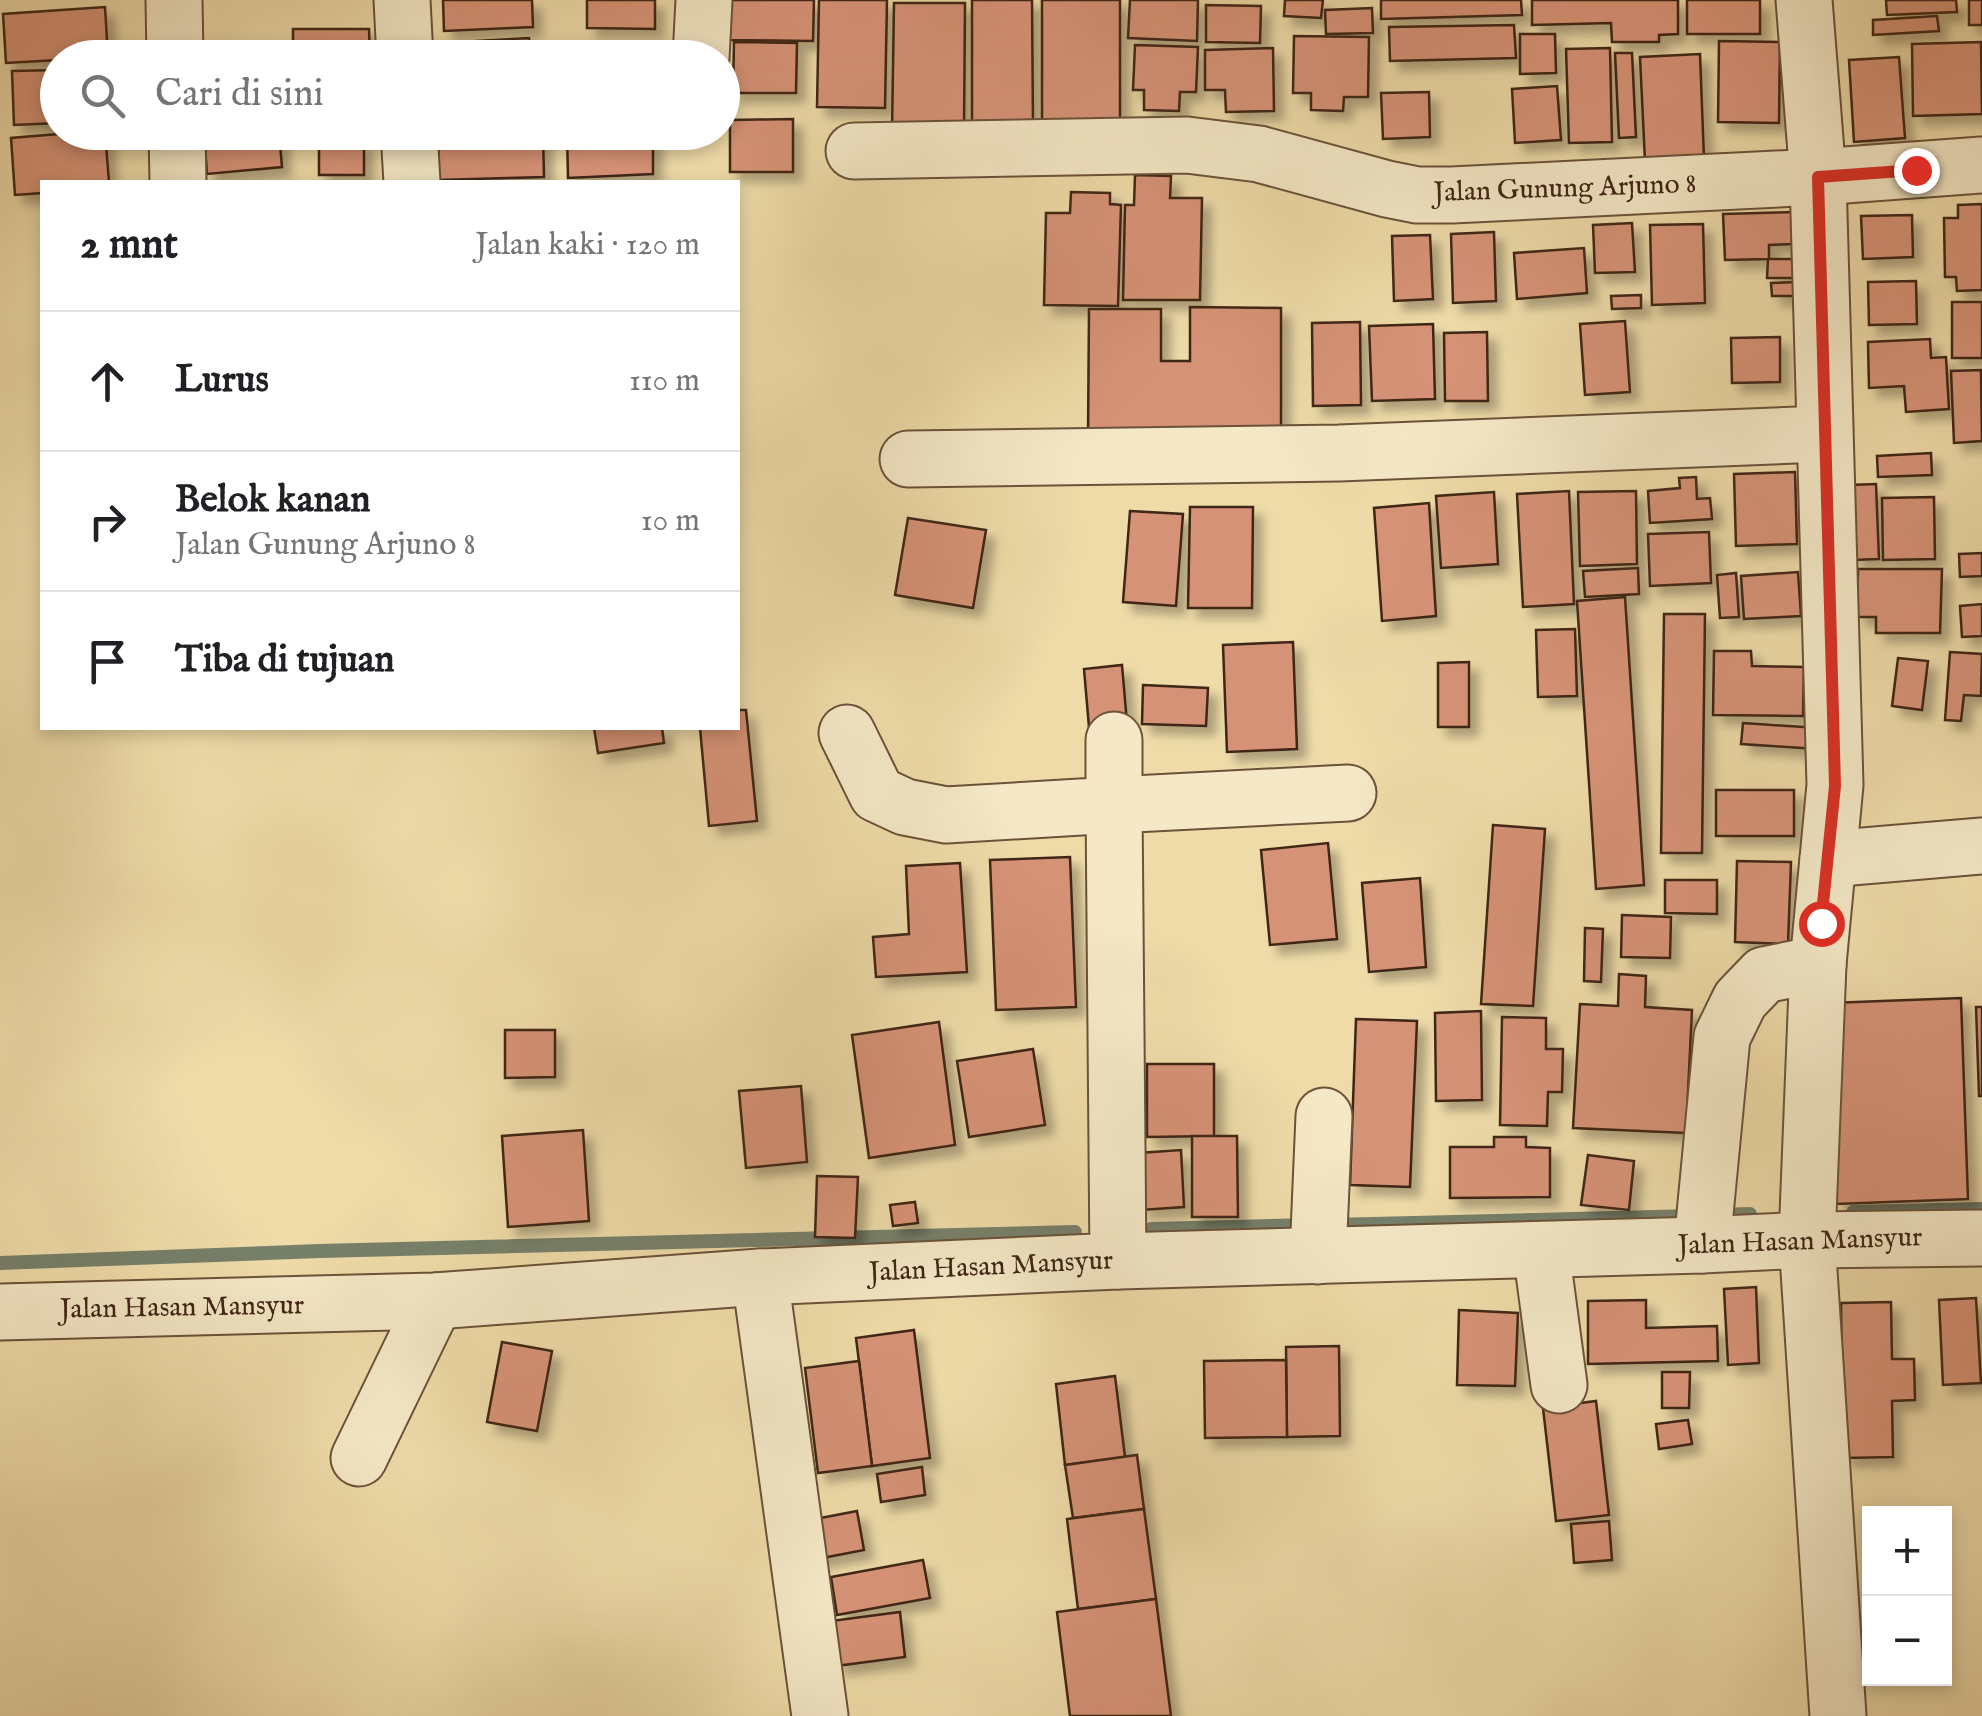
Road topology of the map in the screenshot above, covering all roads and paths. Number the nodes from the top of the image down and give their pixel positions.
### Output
1 (174, 0) edge
2 (402, 0) edge
3 (704, 0) edge
4 (1804, 0) edge
5 (175, 40) edge
6 (404, 40) edge
7 (702, 40) edge
8 (177, 150) edge
9 (410, 150) edge
10 (854, 151) dead end
11 (1982, 165) edge
12 (1818, 177) junction
13 (178, 180) edge
14 (412, 180) edge
15 (1824, 434) junction
16 (908, 459) dead end
17 (847, 733) dead end
18 (1114, 740) dead end
19 (1348, 793) dead end
20 (1114, 805) junction
21 (1982, 846) edge
22 (1828, 860) junction
23 (1818, 964) junction
24 (1324, 1116) dead end
25 (1982, 1238) edge
26 (1808, 1240) junction
27 (1702, 1245) junction
28 (1541, 1250) junction
29 (1318, 1256) junction
30 (1118, 1261) junction
31 (760, 1278) junction
32 (435, 1301) junction
33 (0, 1312) edge
34 (1559, 1385) dead end
35 (359, 1458) dead end
36 (820, 1716) edge
37 (1838, 1716) edge

1 - 5 street
2 - 6 street
3 - 7 street
4 - 12 street
8 - 13 street
9 - 14 street
10 - 12 street, Jalan Gunung Arjuno 8
11 - 12 street, Jalan Gunung Arjuno 8
12 - 15 street
15 - 16 street
15 - 22 street
17 - 20 street
18 - 20 street
19 - 20 street
20 - 30 street
21 - 22 street
22 - 23 street
23 - 26 street
23 - 27 street
24 - 29 street
25 - 26 street, Jalan Hasan Mansyur
26 - 27 street, Jalan Hasan Mansyur
26 - 37 street
27 - 28 street, Jalan Hasan Mansyur
28 - 29 street, Jalan Hasan Mansyur
28 - 34 street
29 - 30 street, Jalan Hasan Mansyur
30 - 31 street, Jalan Hasan Mansyur
31 - 32 street, Jalan Hasan Mansyur
31 - 36 street
32 - 33 street, Jalan Hasan Mansyur
32 - 35 street

